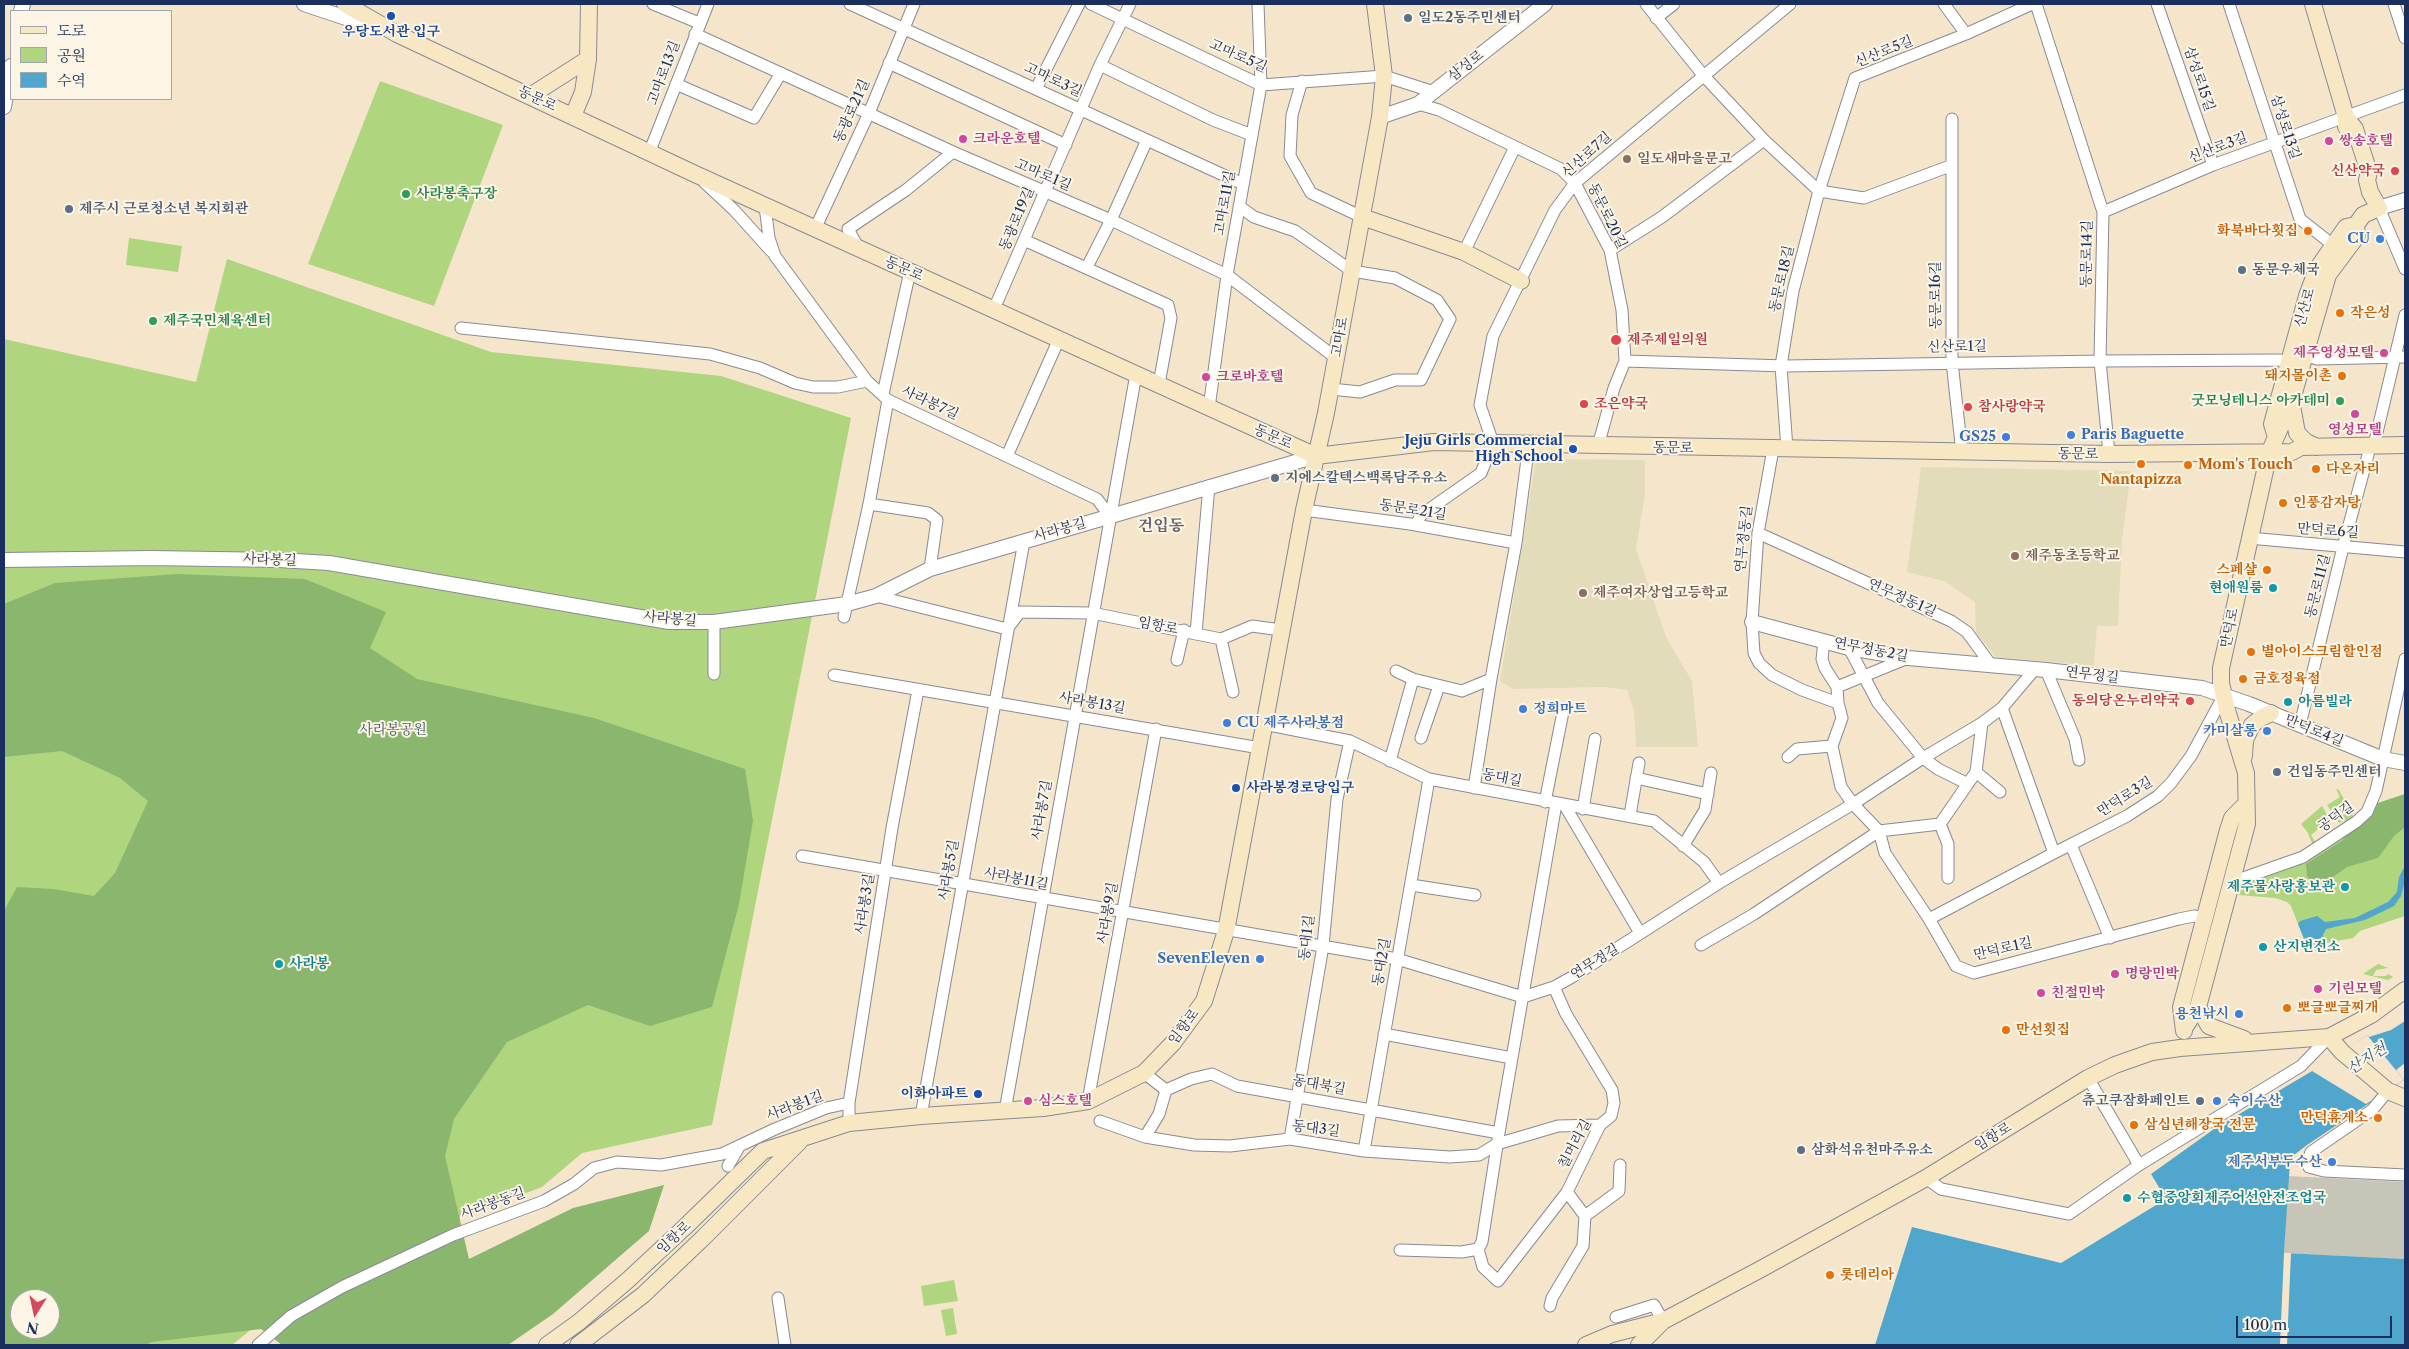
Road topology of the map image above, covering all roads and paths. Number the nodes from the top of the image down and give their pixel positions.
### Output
1 (304, 4) edge
2 (345, 4) edge
3 (589, 4) edge
4 (652, 4) edge
5 (708, 4) edge
6 (850, 4) edge
7 (914, 4) edge
8 (1079, 4) edge
9 (1091, 4) edge
10 (1130, 4) edge
11 (1258, 4) edge
12 (1375, 4) edge
13 (1545, 4) edge
14 (1646, 4) edge
15 (1674, 4) edge
16 (1790, 4) edge
17 (1944, 4) edge
18 (2032, 4) edge
19 (2036, 4) edge
20 (2157, 4) edge
21 (2229, 4) edge
22 (2313, 4) edge
23 (2394, 4) edge
24 (1121, 18) junction
25 (1656, 18) junction
26 (697, 28) junction
27 (904, 28) junction
28 (397, 34) junction
29 (1966, 34) junction
30 (2405, 38) edge
31 (588, 60) junction
32 (889, 63) junction
33 (1100, 65) junction
34 (10, 72) edge
35 (781, 73) junction
36 (1703, 75) junction
37 (1384, 76) junction
38 (1302, 81) junction
39 (676, 84) junction
40 (1261, 85) junction
41 (1036, 89) junction
42 (1434, 92) junction
43 (2405, 95) edge
44 (530, 96) junction
45 (1418, 104) junction
46 (4, 107) edge
47 (1080, 110) junction
48 (869, 113) junction
49 (572, 116) junction
50 (1380, 117) junction
51 (2346, 117) junction
52 (1952, 119) dead end
53 (1252, 135) junction
54 (1147, 140) junction
55 (1764, 140) junction
56 (2275, 143) junction
57 (1066, 145) junction
58 (1515, 147) junction
59 (953, 152) junction
60 (649, 153) junction
61 (2213, 165) junction
62 (1950, 166) junction
63 (695, 174) junction
64 (1243, 184) junction
65 (1575, 184) junction
66 (1044, 192) junction
67 (1819, 192) junction
68 (2405, 200) edge
69 (765, 206) junction
70 (1239, 206) junction
71 (2380, 208) junction
72 (2103, 212) junction
73 (1362, 216) junction
74 (1111, 220) junction
75 (2356, 225) junction
76 (815, 228) junction
77 (1024, 240) junction
78 (2333, 244) junction
79 (859, 249) junction
80 (1610, 250) junction
81 (1464, 252) junction
82 (775, 256) junction
83 (1087, 266) junction
84 (2405, 268) edge
85 (910, 271) junction
86 (1352, 271) junction
87 (1227, 275) junction
88 (1521, 281) junction
89 (994, 310) junction
90 (2405, 315) edge
91 (461, 328) dead end
92 (1060, 339) junction
93 (2304, 355) junction
94 (2400, 357) edge
95 (1336, 358) junction
96 (1625, 361) junction
97 (2100, 361) junction
98 (1952, 362) junction
99 (2289, 363) junction
100 (1781, 366) junction
101 (1136, 374) junction
102 (867, 381) junction
103 (1159, 384) junction
104 (1330, 388) junction
105 (886, 397) junction
106 (2291, 403) junction
107 (1210, 408) junction
108 (2275, 434) junction
109 (1493, 443) junction
110 (1530, 444) junction
111 (2405, 444) edge
112 (1598, 446) junction
113 (2317, 447) junction
114 (1780, 449) junction
115 (2371, 450) junction
116 (1962, 452) junction
117 (2292, 452) junction
118 (2269, 453) junction
119 (2108, 454) junction
120 (2405, 454) edge
121 (1007, 456) junction
122 (1316, 456) junction
123 (1210, 486) junction
124 (869, 504) junction
125 (1304, 510) junction
126 (1110, 516) junction
127 (1416, 525) junction
128 (1758, 533) junction
129 (2249, 538) junction
130 (1024, 541) junction
131 (1516, 543) junction
132 (2343, 547) junction
133 (2405, 552) edge
134 (4, 560) edge
135 (930, 569) junction
136 (876, 596) junction
137 (846, 611) junction
138 (1092, 613) junction
139 (714, 622) junction
140 (1752, 622) junction
141 (1007, 629) junction
142 (1184, 630) junction
143 (1281, 630) junction
144 (1196, 633) junction
145 (1220, 638) junction
146 (1824, 641) junction
147 (1849, 648) junction
148 (1908, 658) junction
149 (2405, 659) edge
150 (1177, 660) dead end
151 (1992, 665) junction
152 (2040, 670) junction
153 (1396, 671) dead end
154 (714, 674) dead end
155 (834, 675) dead end
156 (1862, 675) junction
157 (1413, 679) junction
158 (1491, 679) junction
159 (1439, 686) junction
160 (1837, 687) junction
161 (918, 690) junction
162 (1233, 692) dead end
163 (2224, 695) junction
164 (995, 702) junction
165 (1838, 703) junction
166 (2002, 708) junction
167 (1563, 712) dead end
168 (2271, 713) junction
169 (1074, 715) junction
170 (1982, 723) junction
171 (1264, 724) junction
172 (2300, 724) junction
173 (1156, 729) junction
174 (1421, 738) dead end
175 (1596, 739) dead end
176 (1350, 741) junction
177 (1832, 746) junction
178 (1260, 748) junction
179 (1788, 757) dead end
180 (1923, 758) junction
181 (2383, 759) junction
182 (2078, 760) dead end
183 (1390, 761) junction
184 (1639, 763) dead end
185 (2405, 763) edge
186 (2244, 765) junction
187 (1976, 772) junction
188 (1711, 773) dead end
189 (1636, 778) junction
190 (1428, 779) junction
191 (1966, 783) junction
192 (1474, 788) junction
193 (2000, 792) dead end
194 (1708, 794) junction
195 (1556, 804) junction
196 (1852, 804) junction
197 (2246, 804) junction
198 (1583, 809) junction
199 (1630, 815) junction
200 (1940, 824) junction
201 (1878, 831) junction
202 (2071, 845) junction
203 (1683, 846) junction
204 (2054, 853) junction
205 (802, 856) dead end
206 (885, 872) junction
207 (1948, 878) dead end
208 (1719, 882) junction
209 (2232, 882) junction
210 (962, 884) junction
211 (1411, 885) junction
212 (1475, 895) dead end
213 (1042, 899) junction
214 (1123, 912) junction
215 (2205, 918) junction
216 (1929, 920) junction
217 (1226, 931) junction
218 (1640, 933) junction
219 (2110, 938) junction
220 (1702, 945) dead end
221 (1323, 946) junction
222 (1397, 959) junction
223 (1554, 987) junction
224 (2405, 990) edge
225 (1523, 997) junction
226 (2198, 1007) junction
227 (2185, 1027) junction
228 (1384, 1034) junction
229 (2329, 1037) junction
230 (2250, 1042) junction
231 (2180, 1048) junction
232 (1512, 1058) junction
233 (1144, 1073) junction
234 (2088, 1078) junction
235 (1166, 1090) junction
236 (2388, 1091) junction
237 (1298, 1095) junction
238 (2405, 1098) edge
239 (1088, 1101) junction
240 (849, 1103) junction
241 (1005, 1110) junction
242 (1371, 1110) junction
243 (921, 1116) junction
244 (1100, 1121) dead end
245 (848, 1123) junction
246 (1600, 1125) junction
247 (1145, 1137) junction
248 (804, 1138) junction
249 (1290, 1139) junction
250 (1498, 1139) junction
251 (753, 1140) joint
252 (739, 1147) junction
253 (1364, 1150) junction
254 (1620, 1165) dead end
255 (2138, 1165) junction
256 (728, 1166) dead end
257 (2405, 1175) edge
258 (1926, 1178) junction
259 (1567, 1192) junction
260 (1585, 1216) junction
261 (1478, 1249) junction
262 (1400, 1250) dead end
263 (778, 1298) dead end
264 (1550, 1306) dead end
265 (1616, 1317) dead end
266 (1663, 1321) junction
267 (258, 1345) edge
268 (547, 1345) edge
269 (578, 1345) edge
270 (785, 1345) edge
271 (1586, 1345) edge
272 (1639, 1345) edge

1 - 28 street
2 - 28 main road, 동문로
3 - 31 main road
4 - 26 street, 고마로1길
5 - 26 street, 고마로13길
6 - 27 street, 고마로3길
7 - 27 street, 동광로21길
8 - 41 street
9 - 24 street, 고마로5길
10 - 24 street, 동광로19길
11 - 40 street, 고마로11길
12 - 37 main road, 고마로
13 - 42 street, 삼성로
14 - 25 street
15 - 25 street
16 - 36 street, 신산로7길
17 - 29 street
18 - 29 street, 신산로5길
19 - 72 street, 동문로14길
20 - 61 street, 삼성로15길
21 - 56 street, 삼성로13길
22 - 51 main road
23 - 30 street
24 - 33 street, 동광로19길
24 - 40 street, 고마로5길
25 - 36 street
26 - 35 street, 고마로1길
26 - 39 street, 고마로13길
27 - 32 street, 동광로21길
27 - 41 street, 고마로3길
28 - 44 main road, 동문로
29 - 67 street, 신산로5길
31 - 44 main road
31 - 49 main road
32 - 48 street, 동광로21길
32 - 57 street
33 - 47 street, 동광로19길
33 - 53 street
34 - 46 street
35 - 39 street
35 - 48 street, 고마로1길
36 - 55 street
36 - 65 street, 신산로7길
37 - 38 street, 고마로5길
37 - 42 street
37 - 50 main road, 고마로
38 - 40 street, 고마로5길
38 - 73 street
39 - 60 street, 고마로13길
40 - 53 street, 고마로11길
41 - 47 street, 고마로3길
42 - 45 street, 삼성로
43 - 51 street, 신산로3길
44 - 49 main road, 동문로
45 - 50 street, 삼성로
45 - 58 street, 동문로20길
47 - 54 street, 고마로3길
47 - 57 street, 동광로19길
48 - 59 street, 고마로1길
48 - 76 street, 동광로21길
49 - 60 main road, 동문로
50 - 73 main road, 고마로
51 - 56 street, 신산로3길
51 - 71 main road
52 - 62 street, 동문로16길
53 - 64 street, 고마로11길
54 - 64 street, 고마로3길
54 - 74 street
55 - 67 street
55 - 80 street
56 - 61 street, 신산로3길
56 - 78 street, 삼성로13길
57 - 66 street, 동광로19길
58 - 65 street, 동문로20길
58 - 81 street
59 - 66 street, 고마로1길
59 - 79 street
60 - 63 main road, 동문로
61 - 72 street, 신산로3길
62 - 67 street
62 - 98 street, 동문로16길
63 - 69 main road, 동문로
63 - 82 street
64 - 70 street, 고마로11길
65 - 80 street, 동문로20길
65 - 88 street, 신산로7길
66 - 74 street, 고마로1길
66 - 77 street, 동광로19길
67 - 100 street, 동문로18길
68 - 71 street
69 - 76 main road, 동문로
69 - 82 street, 사라봉7길
70 - 86 street
70 - 87 street, 고마로11길
71 - 75 main road, 신산로
71 - 84 street
72 - 97 street, 동문로14길
73 - 81 main road
73 - 86 main road, 고마로
74 - 83 street
74 - 87 street, 고마로1길
75 - 78 main road, 신산로
75 - 93 main road, 신산로
76 - 79 main road, 동문로
77 - 83 street
77 - 89 street, 동광로19길
78 - 99 main road, 신산로
79 - 85 main road, 동문로
80 - 96 street, 동문로20길
81 - 88 main road
82 - 102 street, 사라봉7길
83 - 103 street
85 - 89 main road, 동문로
85 - 105 street
86 - 95 main road, 고마로
86 - 104 street
87 - 95 street, 고마로1길
87 - 107 street, 고마로11길
88 - 109 street, 신산로7길
89 - 92 main road, 동문로
90 - 94 street, 동문로11길
91 - 102 street
92 - 101 main road, 동문로
92 - 121 street
93 - 94 street
93 - 106 main road, 신산로
94 - 115 street, 동문로11길
95 - 104 main road, 고마로
96 - 100 street, 신산로1길
96 - 112 street, 동문로20길
97 - 98 street, 신산로1길
97 - 99 street, 신산로1길
97 - 119 street, 동문로14길
98 - 100 street, 신산로1길
98 - 116 street, 동문로16길
99 - 108 main road, 신산로
100 - 114 street, 동문로18길
101 - 103 main road, 동문로
101 - 126 street, 사라봉7길
102 - 105 street, 사라봉7길
103 - 107 main road, 동문로
104 - 122 main road, 고마로
105 - 121 street, 사라봉7길
105 - 124 street
106 - 108 main road, 신산로
106 - 113 main road
107 - 122 main road, 동문로
108 - 118 main road, 신산로
109 - 110 main road, 동문로
109 - 122 main road, 동문로
109 - 127 street
110 - 112 main road, 동문로
110 - 131 street
111 - 115 main road, 동문로
112 - 114 main road, 동문로
113 - 115 main road, 동문로
113 - 117 main road, 동문로
114 - 116 main road, 동문로
114 - 128 street, 연무정동길
115 - 117 main road, 동문로
115 - 120 main road, 동문로
115 - 132 street, 동문로11길
116 - 119 main road, 동문로
117 - 118 main road, 동문로
118 - 119 main road, 동문로
118 - 129 main road, 만덕로
121 - 126 street, 사라봉7길
122 - 123 street, 사라봉길
122 - 125 main road, 임항로
123 - 126 street, 사라봉길
123 - 144 street
124 - 135 street
124 - 137 street
125 - 127 street, 동문로21길
125 - 143 main road, 임항로
126 - 130 street, 사라봉길
126 - 138 street, 사라봉7길
127 - 131 street, 동문로21길
128 - 140 street, 연무정동길
128 - 151 street, 연무정동1길
129 - 132 street, 만덕로6길
129 - 163 main road, 만덕로
130 - 135 street, 사라봉길
130 - 141 street, 사라봉5길
131 - 158 street
132 - 133 street, 만덕로6길
132 - 172 street, 동문로11길
134 - 139 street, 사라봉길
135 - 136 street, 사라봉길
136 - 137 street, 사라봉길
136 - 141 street
137 - 139 street, 사라봉길
138 - 141 street, 임항로
138 - 142 street, 임항로
138 - 169 street, 사라봉7길
139 - 154 street
140 - 146 street, 연무정동2길
140 - 165 street, 연무정동길
141 - 164 street, 사라봉5길
142 - 144 street, 임항로
142 - 150 street
143 - 145 street
143 - 171 main road, 임항로
144 - 145 street, 임항로
145 - 162 street
146 - 147 street, 연무정동2길
146 - 160 street
147 - 148 street, 연무정동2길
147 - 156 street
148 - 151 street, 연무정동2길
148 - 156 street
149 - 181 street, 공덕길
151 - 152 street
152 - 163 street, 연무정길
152 - 166 street, 연무정길
152 - 182 street
153 - 157 street
155 - 161 street, 사라봉13길
156 - 160 street
156 - 180 street
157 - 159 street
157 - 183 street
158 - 159 street
158 - 192 street
159 - 174 street
160 - 165 street
161 - 164 street, 사라봉13길
161 - 206 street, 사라봉3길
163 - 168 street, 만덕로4길
163 - 186 main road, 만덕로
163 - 202 street, 만덕로3길
164 - 169 street, 사라봉13길
164 - 210 street, 사라봉5길
165 - 177 street
166 - 170 street, 연무정길
166 - 204 street
167 - 195 street
168 - 172 street, 만덕로4길
168 - 186 main road
169 - 173 street, 사라봉13길
169 - 213 street, 사라봉7길
170 - 180 street, 연무정길
170 - 187 street
171 - 176 street, 동대길
171 - 178 main road, 임항로
172 - 181 street, 만덕로4길
173 - 178 street, 사라봉13길
173 - 214 street, 사라봉9길
175 - 198 street
176 - 183 street, 동대길
176 - 221 street, 동대1길
177 - 179 street
177 - 196 street
178 - 217 main road, 임항로
180 - 191 street
180 - 196 street, 연무정길
181 - 185 street, 만덕로4길
181 - 209 street, 공덕길
183 - 190 street, 동대길
184 - 189 street
186 - 197 main road, 만덕로
187 - 191 street
187 - 193 street
188 - 194 street
189 - 194 street
189 - 199 street
190 - 192 street, 동대길
190 - 211 street, 동대2길
191 - 200 street
192 - 195 street, 동대길
194 - 203 street
195 - 198 street, 동대길
195 - 218 street
195 - 225 street
196 - 201 street
196 - 208 street, 연무정길
197 - 209 main road, 만덕로
197 - 215 main road, 만덕로
198 - 199 street, 동대길
199 - 203 street, 동대길
200 - 201 street
200 - 207 street
201 - 216 street
201 - 220 street
202 - 204 street, 만덕로3길
202 - 219 street
203 - 208 street, 동대길
204 - 216 street, 만덕로3길
205 - 206 street, 사라봉11길
206 - 210 street, 사라봉11길
206 - 240 street, 사라봉3길
208 - 218 street, 연무정길
209 - 226 main road, 만덕로
210 - 213 street, 사라봉11길
210 - 243 street, 사라봉5길
211 - 212 street
211 - 222 street, 동대2길
213 - 214 street, 사라봉11길
213 - 241 street, 사라봉7길
214 - 217 street, 사라봉11길
214 - 239 street, 사라봉9길
215 - 219 street, 만덕로1길
215 - 227 main road, 만덕로
216 - 219 street, 만덕로1길
217 - 221 street
217 - 233 main road, 임항로
218 - 223 street, 연무정길
221 - 222 street
221 - 237 street, 동대1길
222 - 225 street
222 - 228 street, 동대2길
223 - 225 street, 연무정길
223 - 246 street, 칠머리길
224 - 229 main road
225 - 232 street
226 - 227 main road, 만덕로
226 - 230 main road
227 - 231 main road, 만덕로
228 - 232 street
228 - 242 street, 동대2길
229 - 230 main road, 임항로
229 - 236 main road
229 - 255 street
230 - 231 main road, 임항로
231 - 234 main road, 임항로
232 - 250 street
233 - 235 street
233 - 239 main road, 임항로
234 - 255 street
234 - 258 main road, 임항로
235 - 237 street, 동대북길
235 - 247 street
236 - 238 main road
236 - 257 street
237 - 242 street, 동대북길
237 - 249 street, 동대1길
239 - 241 main road, 임항로
240 - 245 street, 사라봉3길
240 - 251 street, 사라봉1길
241 - 243 main road, 임항로
242 - 250 street, 동대북길
242 - 253 street, 동대2길
243 - 245 main road, 임항로
244 - 247 street, 동대3길
245 - 248 main road, 임항로
246 - 250 street, 동대3길
246 - 259 street, 칠머리길
247 - 249 street, 동대3길
248 - 268 main road, 임항로
248 - 269 main road, 임항로
249 - 253 street, 동대3길
250 - 253 street, 동대3길
250 - 261 street
251 - 252 street, 사라봉동길
252 - 256 street
252 - 267 street, 사라봉동길
254 - 260 street
255 - 258 street
258 - 266 main road, 임항로
259 - 260 street
259 - 261 street, 칠머리길
260 - 264 street
261 - 262 street
263 - 270 street
265 - 266 street
266 - 271 main road, 임항로
266 - 272 main road, 임항로

